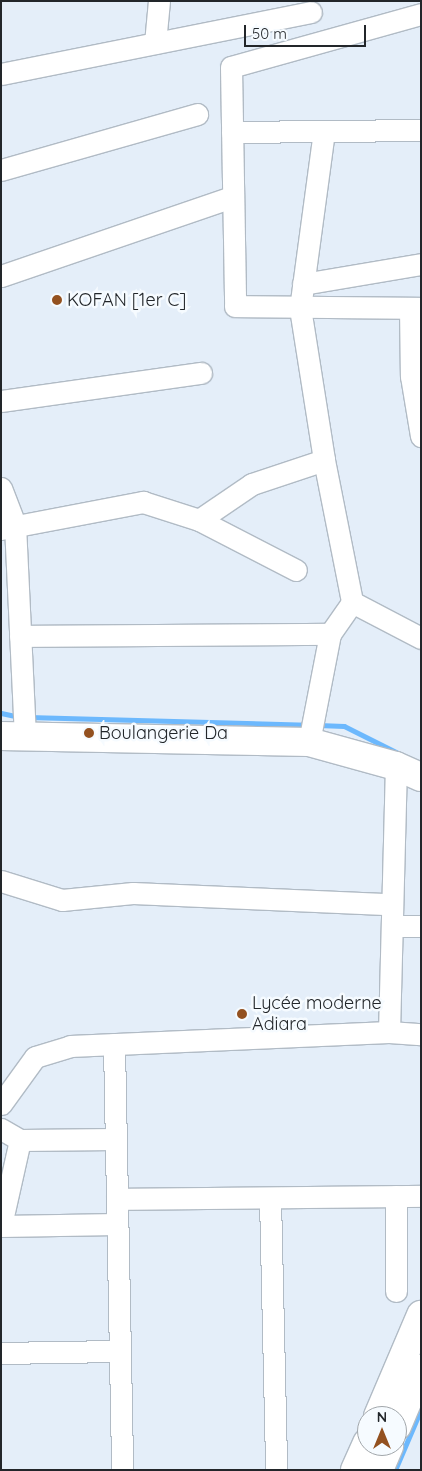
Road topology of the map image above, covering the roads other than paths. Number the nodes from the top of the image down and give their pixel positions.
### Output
1 (159, 1) edge
2 (311, 12) dead end
3 (421, 14) edge
4 (155, 43) junction
5 (1, 74) edge
6 (197, 114) dead end
7 (421, 130) edge
8 (324, 131) junction
9 (232, 132) junction
10 (1, 170) edge
11 (232, 197) junction
12 (421, 264) edge
13 (1, 276) edge
14 (303, 284) junction
15 (300, 308) junction
16 (416, 308) edge
17 (201, 373) dead end
18 (1, 401) edge
19 (421, 436) edge
20 (324, 460) junction
21 (1, 488) edge
22 (199, 520) junction
23 (8, 527) edge
24 (296, 570) dead end
25 (352, 602) junction
26 (330, 634) junction
27 (20, 636) junction
28 (421, 638) edge
29 (13, 736) edge
30 (309, 742) junction
31 (396, 766) junction
32 (421, 777) edge
33 (1, 881) edge
34 (390, 904) junction
35 (393, 926) junction
36 (421, 926) edge
37 (389, 1032) junction
38 (421, 1034) edge
39 (114, 1044) junction
40 (1, 1104) edge
41 (1, 1129) edge
42 (116, 1139) junction
43 (20, 1140) junction
44 (396, 1196) junction
45 (421, 1196) edge
46 (270, 1198) junction
47 (117, 1199) junction
48 (117, 1224) junction
49 (1, 1226) edge
50 (396, 1291) dead end
51 (421, 1315) edge
52 (120, 1351) junction
53 (1, 1353) edge
54 (421, 1369) edge
55 (399, 1400) edge
56 (362, 1456) edge
57 (385, 1456) edge
58 (122, 1470) edge
59 (276, 1470) edge
60 (356, 1470) edge
61 (379, 1470) edge

1 - 4 street
2 - 4 street
3 - 9 street
4 - 5 street
6 - 10 street
7 - 8 street
8 - 9 street
8 - 14 street
9 - 11 street
11 - 13 street
11 - 15 street
12 - 14 street
14 - 15 street
15 - 16 street
15 - 20 street
16 - 19 street
17 - 18 street
20 - 22 street
20 - 25 street
21 - 23 street
22 - 23 street
22 - 24 street
23 - 27 street
25 - 26 street
25 - 28 street
26 - 27 street
26 - 30 street
27 - 29 street
29 - 30 main road
30 - 31 main road
31 - 32 main road
31 - 34 street
33 - 34 street
34 - 35 street
35 - 36 street
35 - 37 street
37 - 38 street
37 - 39 street
39 - 40 street
39 - 42 street
41 - 43 street
42 - 43 street
42 - 47 street
43 - 49 street
44 - 45 street
44 - 46 street
44 - 50 street
46 - 47 street
46 - 59 street
47 - 48 street
48 - 49 street
48 - 52 street
51 - 55 main road
52 - 53 street
52 - 58 street
54 - 55 main road
56 - 60 main road
57 - 61 main road

